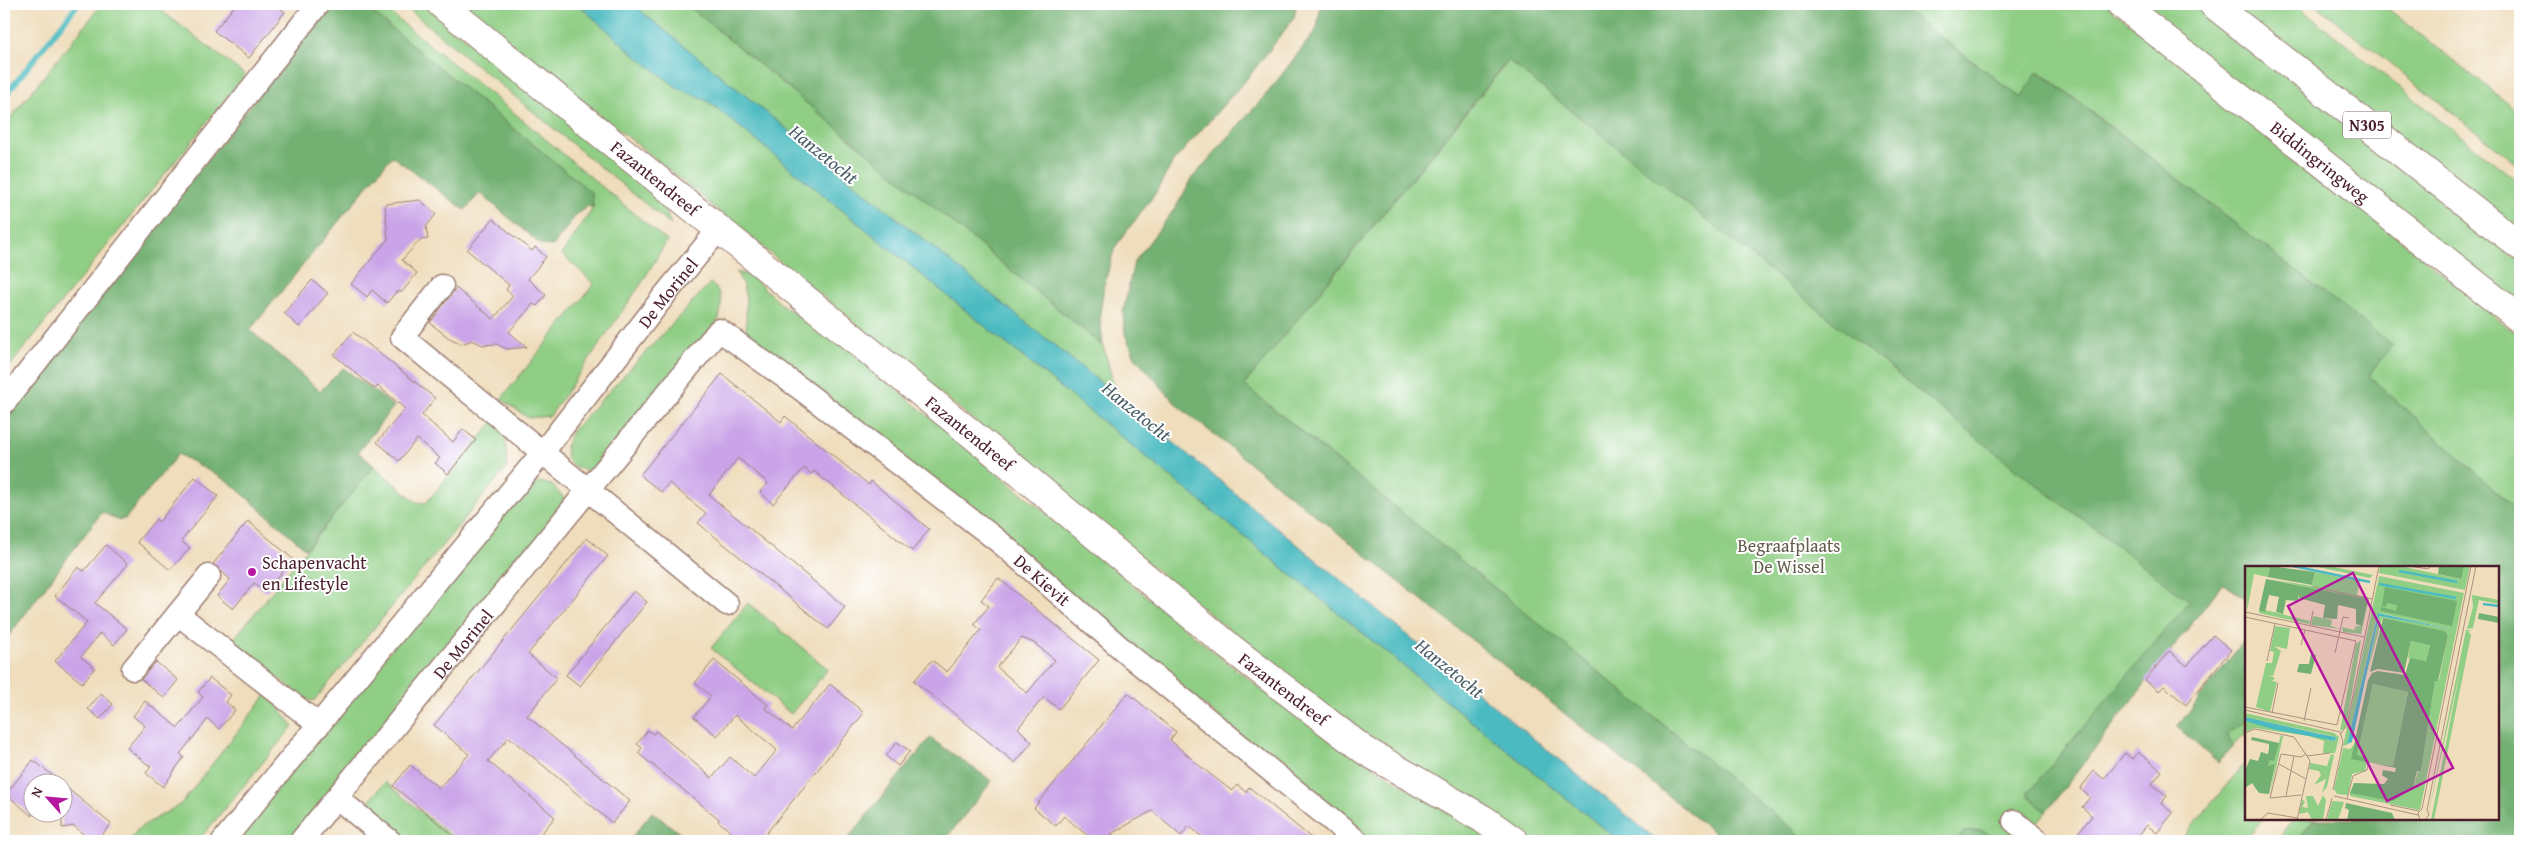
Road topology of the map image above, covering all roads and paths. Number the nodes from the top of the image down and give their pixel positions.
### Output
1 (318, 4) edge
2 (441, 4) edge
3 (2121, 4) edge
4 (2213, 4) edge
5 (719, 229) junction
6 (2520, 246) edge
7 (442, 286) dead end
8 (2520, 320) edge
9 (719, 330) joint
10 (4, 403) edge
11 (543, 452) junction
12 (589, 490) junction
13 (209, 576) dead end
14 (727, 604) dead end
15 (178, 614) junction
16 (133, 669) dead end
17 (319, 725) junction
18 (337, 798) junction
19 (2014, 821) dead end
20 (223, 841) edge
21 (301, 841) edge
22 (390, 841) edge
23 (1357, 841) edge
24 (1514, 841) edge
25 (2038, 841) edge

1 - 10 street
2 - 5 street, Fazantendreef
3 - 8 street, Biddingringweg
4 - 6 street, N305
5 - 11 street, De Morinel
5 - 24 street, Fazantendreef
7 - 11 street
9 - 12 street, De Morinel
9 - 23 street, De Kievit
11 - 12 street
11 - 17 street, De Morinel
12 - 14 street
12 - 18 street, De Morinel
13 - 15 street
15 - 16 street
15 - 17 street
17 - 20 street, De Morinel
18 - 21 street, De Morinel
18 - 22 street
19 - 25 street

